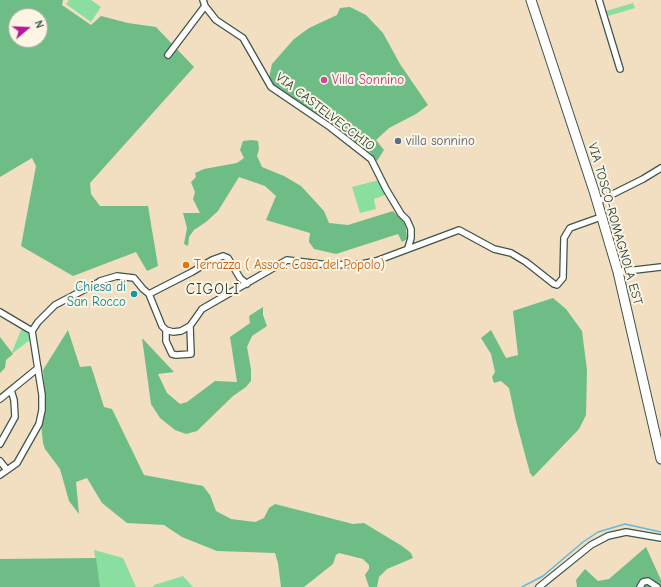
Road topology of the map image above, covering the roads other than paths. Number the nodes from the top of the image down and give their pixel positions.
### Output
1 (203, 0) edge
2 (531, 0) edge
3 (599, 0) edge
4 (205, 6) junction
5 (168, 55) dead end
6 (620, 69) dead end
7 (661, 168) edge
8 (597, 202) junction
9 (601, 217) junction
10 (408, 248) junction
11 (661, 267) edge
12 (618, 272) junction
13 (247, 284) junction
14 (149, 294) junction
15 (0, 312) edge
16 (190, 326) junction
17 (166, 330) junction
18 (32, 331) junction
19 (38, 368) junction
20 (11, 390) junction
21 (0, 399) edge
22 (0, 444) edge
23 (661, 458) edge
24 (0, 461) edge
25 (7, 470) junction
26 (0, 475) edge
27 (661, 538) edge
28 (539, 587) edge
29 (640, 587) edge
30 (657, 587) edge

1 - 4 street, VIA CASTELVECCHIO
2 - 8 main road, VIA TOSCO-ROMAGNOLA EST
3 - 6 street
4 - 5 street
4 - 10 street, VIA CASTELVECCHIO
7 - 8 street
8 - 9 main road, VIA TOSCO-ROMAGNOLA EST
9 - 10 street
9 - 12 main road, VIA TOSCO-ROMAGNOLA EST
10 - 13 street
11 - 12 street
12 - 23 main road, VIA TOSCO-ROMAGNOLA EST
13 - 14 street
13 - 16 street
14 - 17 street
14 - 18 street
15 - 18 street
16 - 17 street
16 - 17 street
18 - 19 street
19 - 20 street
19 - 25 street
20 - 21 street
20 - 22 street
24 - 25 street
25 - 26 street
27 - 28 street
29 - 30 street

